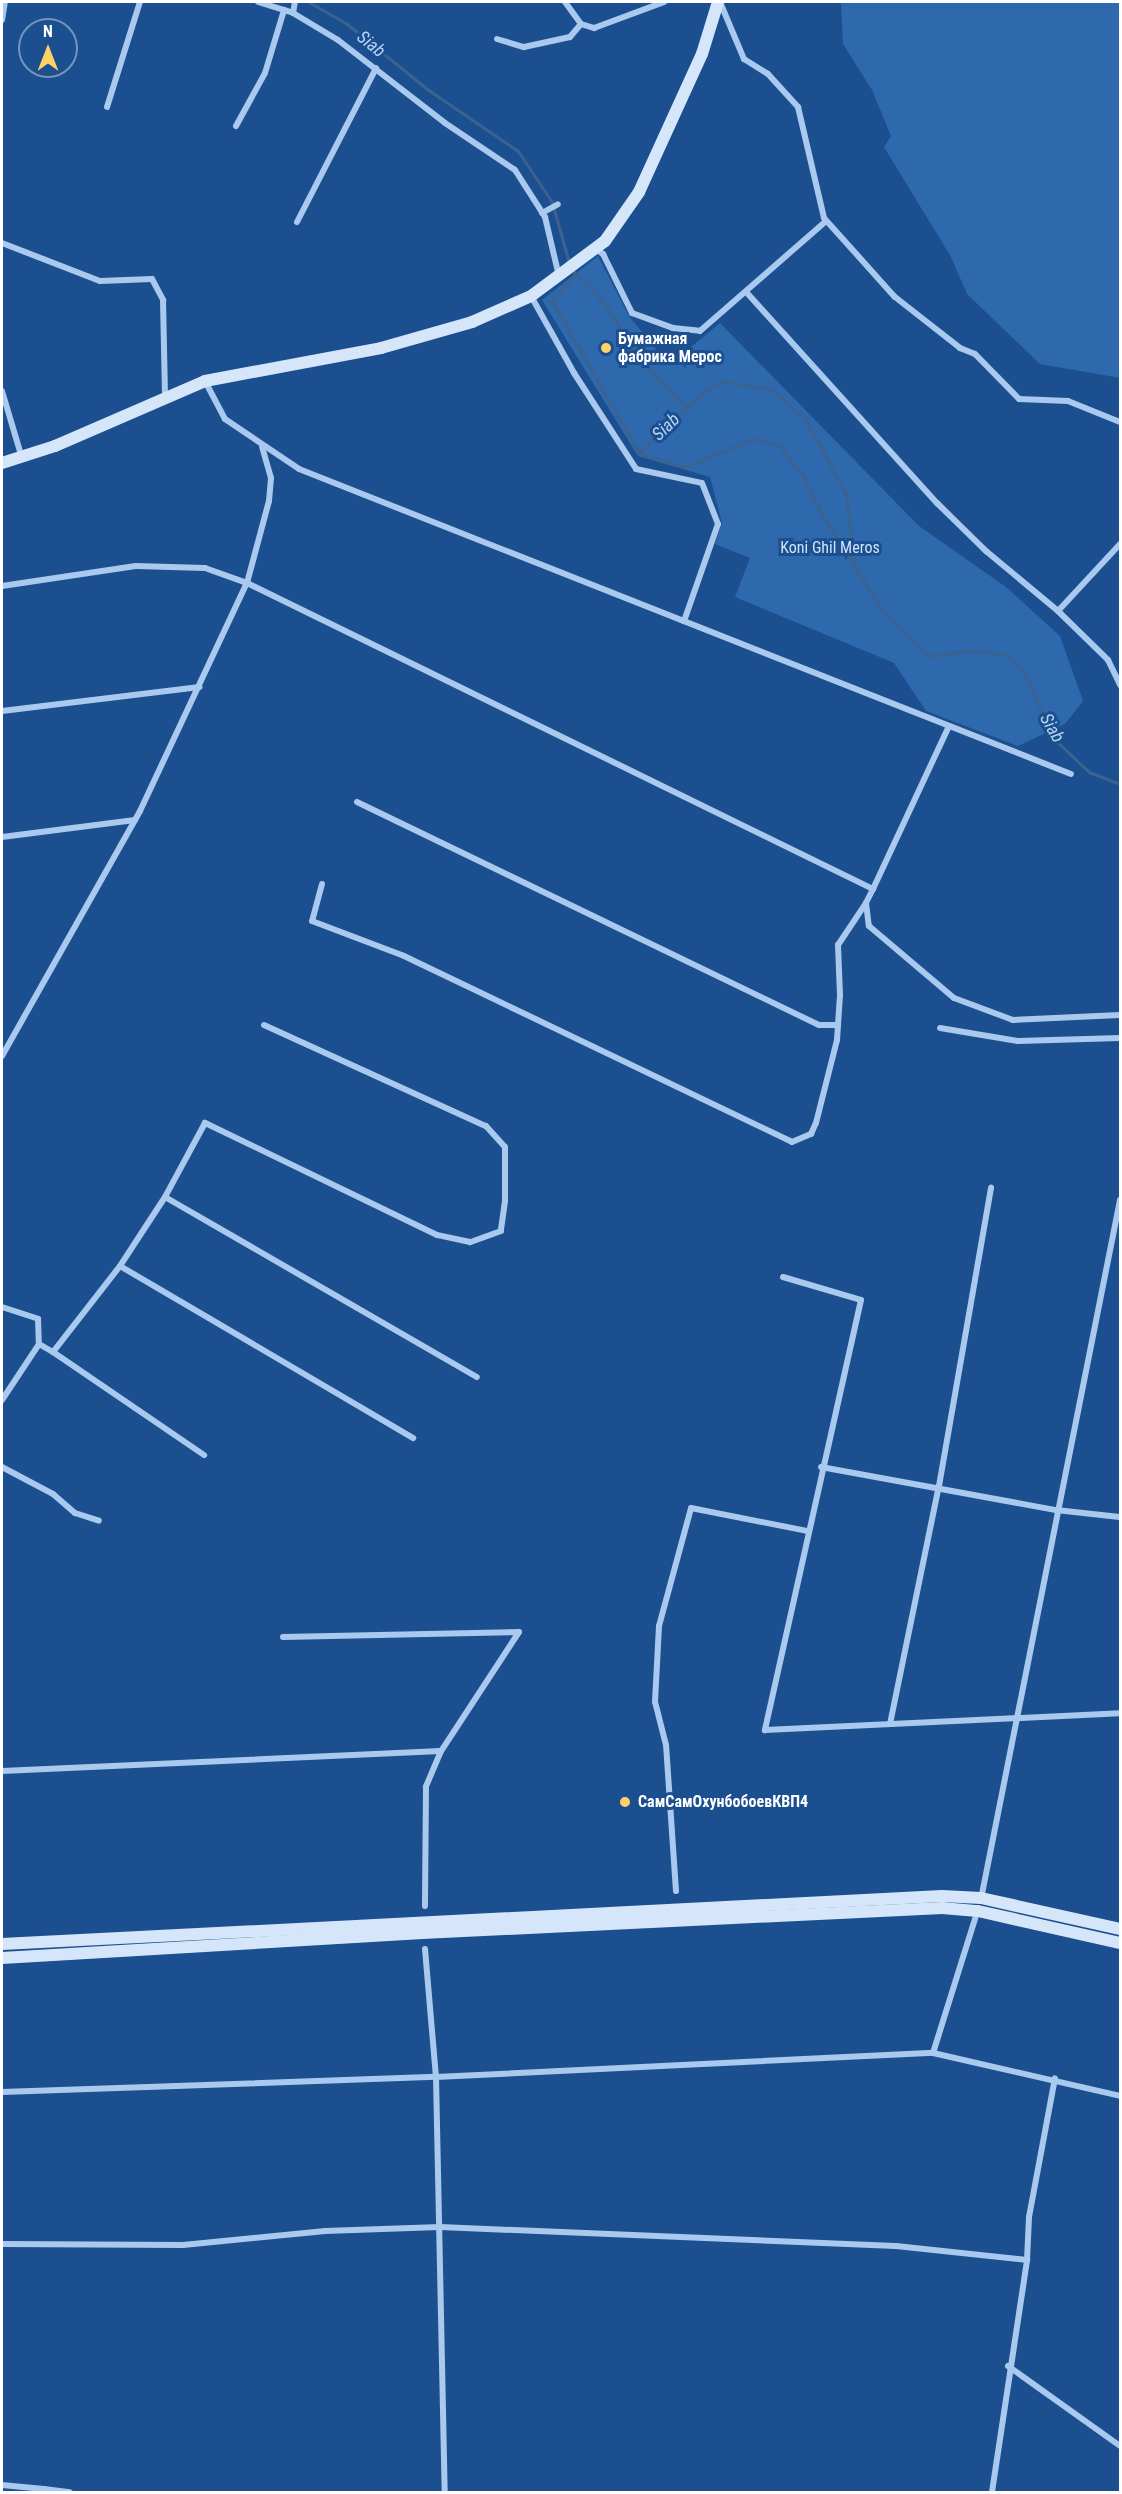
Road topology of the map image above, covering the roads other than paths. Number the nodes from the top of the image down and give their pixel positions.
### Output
1 (5, 2) edge
2 (140, 2) edge
3 (258, 2) edge
4 (295, 2) edge
5 (565, 2) edge
6 (664, 2) edge
7 (719, 2) edge
8 (284, 10) junction
9 (293, 14) junction
10 (2, 20) edge
11 (581, 24) junction
12 (497, 39) dead end
13 (376, 69) junction
14 (107, 107) dead end
15 (236, 126) dead end
16 (558, 204) dead end
17 (544, 212) junction
18 (826, 221) junction
19 (297, 222) dead end
20 (2, 243) edge
21 (596, 249) junction
22 (559, 276) junction
23 (748, 294) junction
24 (531, 296) junction
25 (205, 381) junction
26 (2, 391) edge
27 (165, 398) junction
28 (1120, 422) edge
29 (252, 434) junction
30 (23, 458) junction
31 (2, 463) edge
32 (1120, 544) edge
33 (247, 583) junction
34 (2, 586) edge
35 (1058, 611) junction
36 (684, 621) junction
37 (1120, 685) edge
38 (200, 687) junction
39 (2, 711) edge
40 (949, 726) junction
41 (1071, 774) dead end
42 (357, 802) dead end
43 (135, 820) junction
44 (2, 837) edge
45 (322, 884) dead end
46 (873, 890) junction
47 (866, 903) junction
48 (1120, 1015) edge
49 (838, 1024) junction
50 (264, 1025) dead end
51 (940, 1028) dead end
52 (1120, 1038) edge
53 (2, 1056) edge
54 (991, 1187) dead end
55 (165, 1197) junction
56 (1120, 1200) edge
57 (120, 1266) junction
58 (783, 1277) dead end
59 (2, 1307) edge
60 (39, 1344) junction
61 (52, 1352) junction
62 (477, 1377) dead end
63 (2, 1400) edge
64 (413, 1438) dead end
65 (204, 1455) dead end
66 (2, 1467) edge
67 (821, 1467) junction
68 (939, 1486) junction
69 (1056, 1510) junction
70 (1120, 1517) edge
71 (99, 1521) dead end
72 (807, 1532) junction
73 (284, 1637) dead end
74 (1120, 1713) edge
75 (1018, 1718) junction
76 (890, 1724) junction
77 (441, 1751) junction
78 (2, 1771) edge
79 (676, 1891) dead end
80 (980, 1905) junction
81 (425, 1906) dead end
82 (1120, 1929) edge
83 (1120, 1942) edge
84 (2, 1944) edge
85 (425, 1950) dead end
86 (2, 1958) edge
87 (933, 2054) junction
88 (436, 2077) junction
89 (1054, 2078) junction
90 (2, 2092) edge
91 (1120, 2096) edge
92 (440, 2227) junction
93 (2, 2244) edge
94 (1027, 2260) junction
95 (1008, 2366) junction
96 (1120, 2446) edge
97 (2, 2485) edge
98 (44, 2491) edge
99 (70, 2493) edge
100 (445, 2493) edge
101 (992, 2493) edge

1 - 10 street
2 - 14 street
3 - 8 street
4 - 9 street
5 - 11 street
6 - 11 street
7 - 18 street
7 - 21 main road
8 - 9 street
8 - 15 street
9 - 13 street
11 - 12 street
13 - 17 street
13 - 19 street
16 - 17 street
17 - 22 street
18 - 23 street
18 - 28 street
20 - 27 street
21 - 22 main road
21 - 23 street
22 - 24 main road
23 - 35 street
24 - 25 main road
24 - 36 street
25 - 27 main road
25 - 29 street
26 - 30 street
27 - 30 main road
29 - 33 street
29 - 36 street
30 - 31 main road
32 - 35 street
33 - 34 street
33 - 38 street
33 - 46 street
35 - 37 street
36 - 40 street
38 - 39 street
38 - 43 street
40 - 41 street
40 - 46 street
42 - 49 street
43 - 44 street
43 - 53 street
45 - 49 street
46 - 47 street
47 - 48 street
47 - 49 street
50 - 55 street
51 - 52 street
54 - 68 street
55 - 57 street
55 - 62 street
56 - 69 street
57 - 61 street
57 - 64 street
58 - 67 street
59 - 60 street
60 - 61 street
60 - 63 street
61 - 65 street
66 - 71 street
67 - 68 street
67 - 72 street
68 - 69 street
68 - 76 street
69 - 70 street
69 - 75 street
72 - 76 street
72 - 79 street
73 - 77 street
74 - 75 street
75 - 76 street
75 - 80 street
77 - 78 street
77 - 81 street
80 - 82 main road
80 - 83 main road
80 - 84 main road
80 - 86 main road
80 - 87 street
85 - 88 street
87 - 88 street
87 - 89 street
88 - 90 street
88 - 92 street
89 - 91 street
89 - 94 street
92 - 93 street
92 - 94 street
92 - 100 street
94 - 95 street
95 - 96 street
95 - 101 street
97 - 98 street
98 - 99 street

